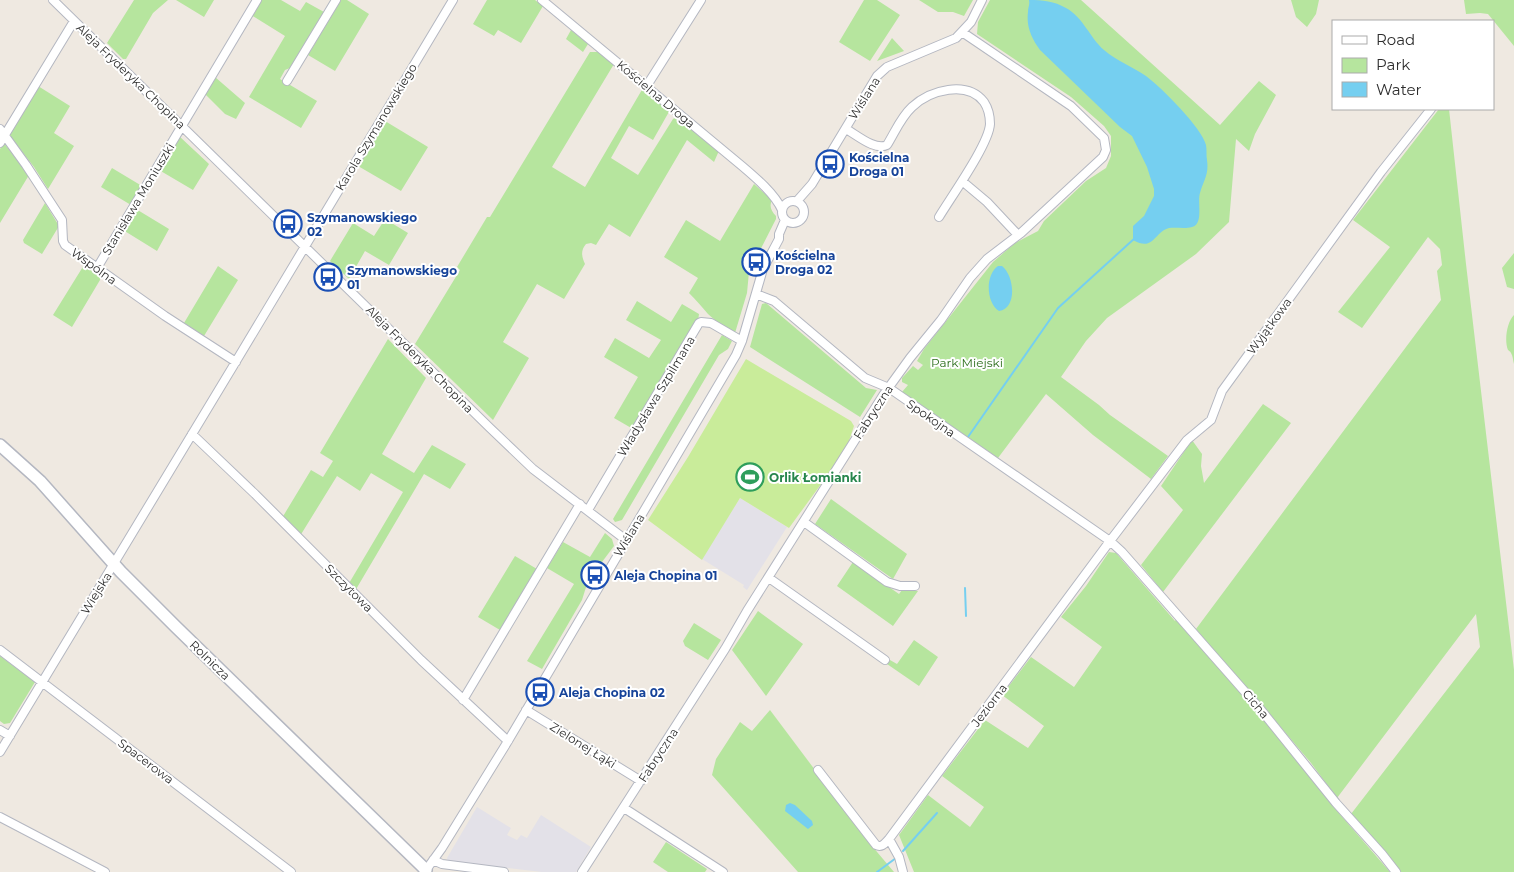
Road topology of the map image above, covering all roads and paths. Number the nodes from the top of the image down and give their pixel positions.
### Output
1 (54, 0) edge
2 (256, 0) edge
3 (336, 0) edge
4 (453, 0) edge
5 (542, 0) edge
6 (701, 0) edge
7 (982, 0) edge
8 (74, 21) junction
9 (962, 32) junction
10 (287, 81) dead end
11 (646, 87) junction
12 (1430, 110) edge
13 (182, 125) junction
14 (846, 129) junction
15 (2, 132) edge
16 (0, 143) edge
17 (962, 181) junction
18 (768, 190) junction
19 (797, 203) junction
20 (782, 210) junction
21 (939, 217) dead end
22 (788, 222) junction
23 (1018, 235) junction
24 (305, 246) junction
25 (97, 268) junction
26 (756, 294) junction
27 (742, 341) junction
28 (236, 362) junction
29 (889, 388) junction
30 (192, 434) junction
31 (0, 444) edge
32 (580, 504) junction
33 (588, 510) junction
34 (804, 522) junction
35 (626, 540) junction
36 (1110, 541) junction
37 (114, 564) junction
38 (769, 578) junction
39 (915, 586) dead end
40 (0, 650) edge
41 (885, 660) dead end
42 (42, 682) junction
43 (463, 700) junction
44 (526, 710) junction
45 (0, 730) edge
46 (10, 736) junction
47 (508, 741) junction
48 (0, 752) edge
49 (818, 770) dead end
50 (641, 781) junction
51 (624, 808) junction
52 (0, 817) edge
53 (889, 839) junction
54 (433, 860) junction
55 (713, 869) edge
56 (425, 871) edge
57 (105, 872) edge
58 (291, 872) edge
59 (504, 872) edge
60 (582, 872) edge
61 (723, 872) edge
62 (903, 872) edge
63 (1396, 872) edge

1 - 8 street, Aleja Fryderyka Chopina
2 - 13 street, Stanisława Moniuszki
3 - 10 street
4 - 24 street, Karola Szymanowskiego
5 - 11 street, Kościelna Droga
6 - 11 street
7 - 9 street, Wiślana
8 - 13 street, Aleja Fryderyka Chopina
8 - 15 street
9 - 14 street, Wiślana
9 - 23 street, Fabryczna
11 - 18 street, Kościelna Droga
12 - 36 street, Wyjątkowa
13 - 24 street, Aleja Fryderyka Chopina
13 - 25 street, Stanisława Moniuszki
14 - 17 street
14 - 19 street, Wiślana
15 - 16 street
15 - 25 street, Wspólna
17 - 21 street
17 - 23 street
18 - 19 street, Kościelna Droga
18 - 20 street, Kościelna Droga
19 - 20 street
19 - 22 street
20 - 22 street
22 - 26 street, Wiślana
23 - 29 street, Fabryczna
24 - 28 street, Karola Szymanowskiego
24 - 32 street, Aleja Fryderyka Chopina
25 - 28 street, Wspólna
26 - 27 street, Wiślana
26 - 29 street, Spokojna
27 - 33 street, Władysława Szpilmana
27 - 35 street, Wiślana
28 - 30 street, Karola Szymanowskiego
29 - 34 street, Fabryczna
29 - 36 street, Spokojna
30 - 37 street, Wiejska
30 - 43 street, Szczytowa
31 - 37 street, Rolnicza
32 - 33 street, Aleja Fryderyka Chopina
32 - 43 street
33 - 35 street, Aleja Fryderyka Chopina
34 - 38 street, Fabryczna
34 - 39 street
35 - 44 street, Wiślana
36 - 53 street, Jeziorna
36 - 63 street, Cicha
37 - 42 street, Wiejska
37 - 56 street, Rolnicza
38 - 41 street
38 - 50 street, Fabryczna
40 - 42 street, Spacerowa
42 - 46 street, Wiejska
42 - 58 street, Spacerowa
43 - 47 street, Szczytowa
44 - 47 street, Wiślana
44 - 50 street, Zielonej Łąki
45 - 46 street
46 - 48 street, Wiejska
47 - 54 street, Wiślana
49 - 53 street
50 - 51 street, Fabryczna
51 - 55 street
51 - 60 street, Fabryczna
52 - 57 street
53 - 62 street
54 - 56 street, Wiślana
54 - 59 street
55 - 61 street

